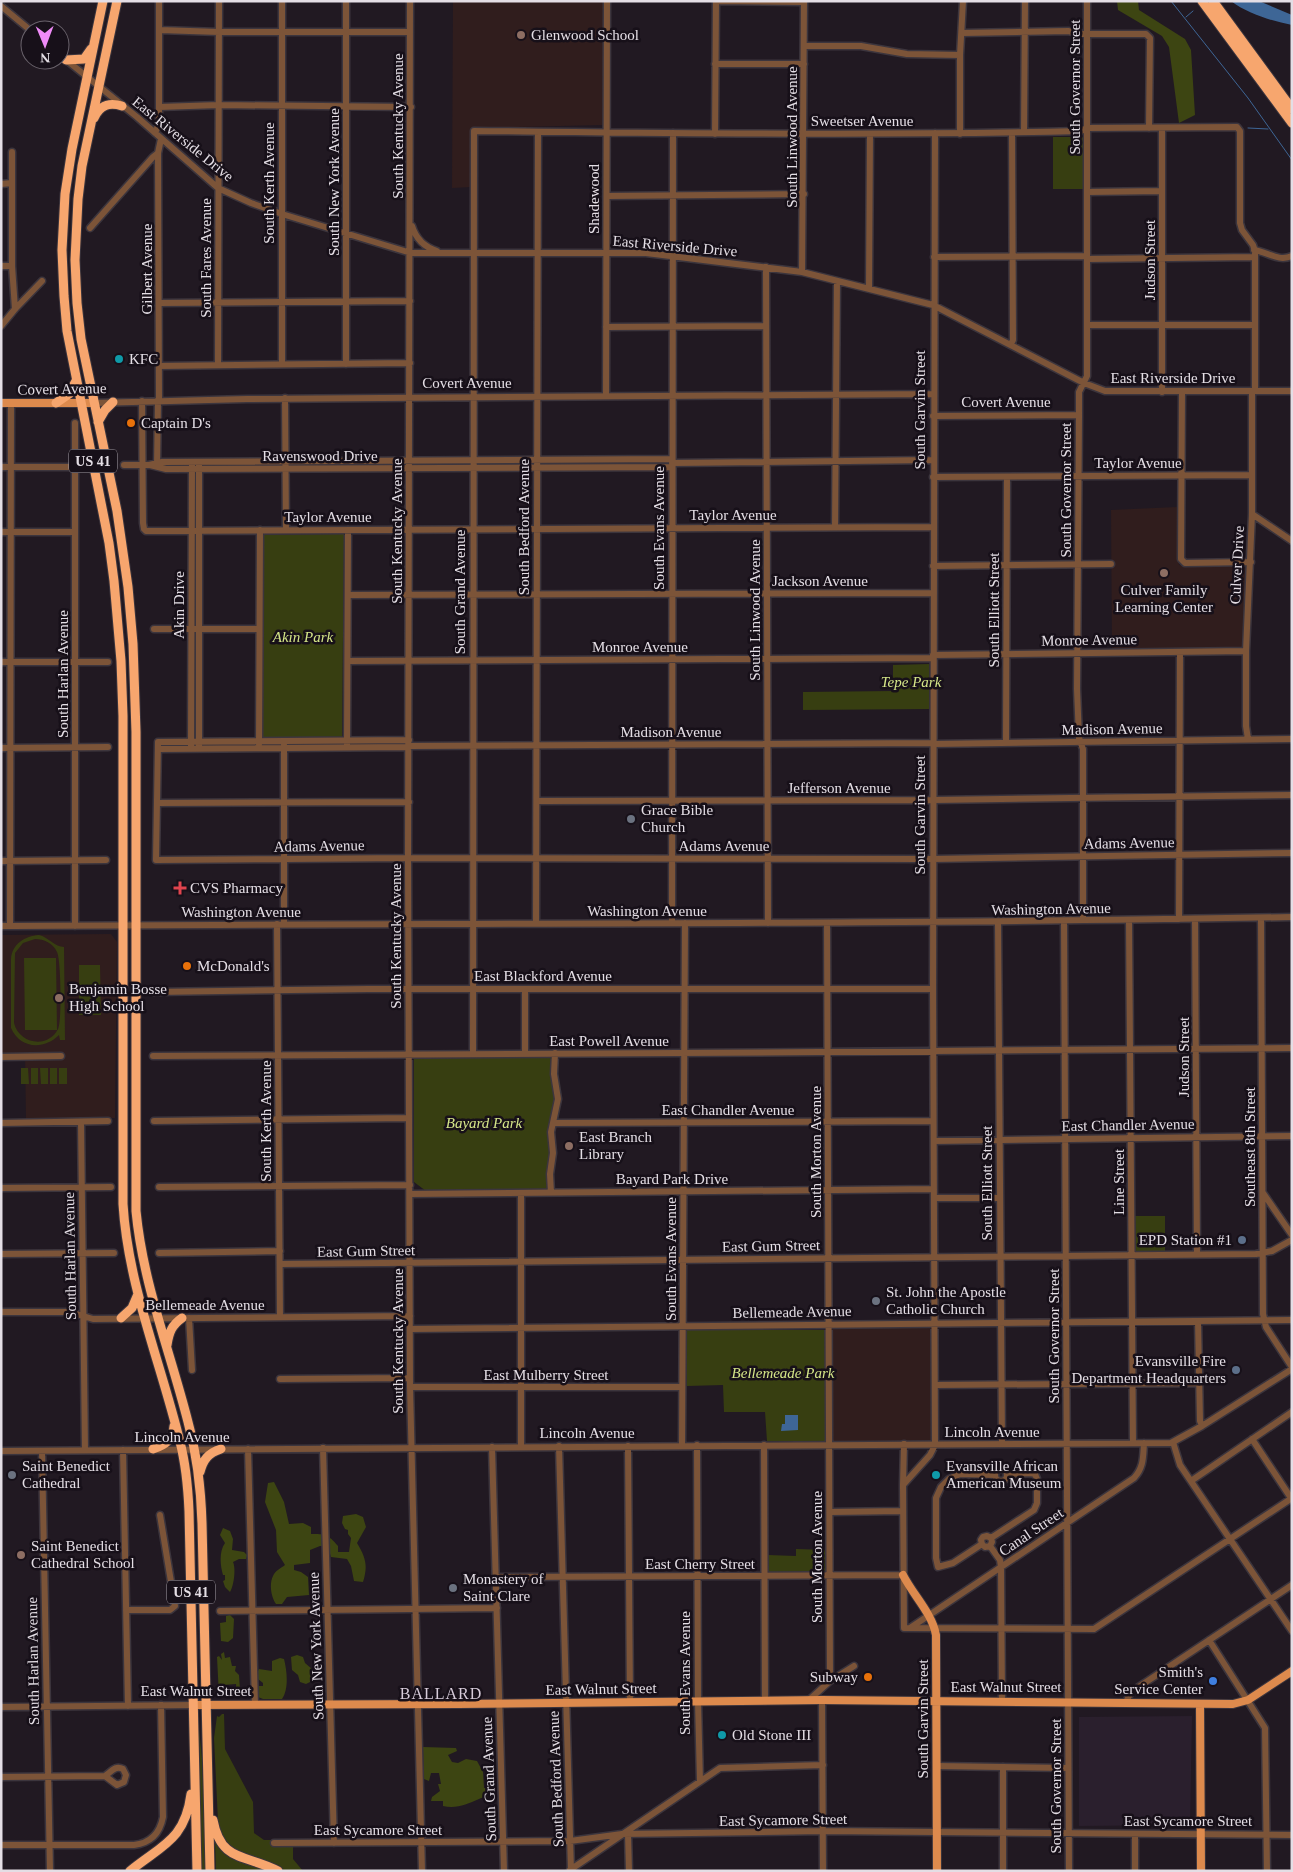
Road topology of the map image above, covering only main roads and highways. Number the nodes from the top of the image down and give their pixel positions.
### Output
1 (103, 1) edge
2 (117, 1) edge
3 (1202, 1) edge
4 (1212, 1) edge
5 (97, 32) junction
6 (70, 58) edge
7 (122, 106) road end
8 (1292, 110) edge
9 (1292, 123) edge
10 (88, 132) junction
11 (76, 382) junction
12 (113, 402) road end
13 (1, 403) edge
14 (56, 403) junction
15 (81, 403) junction
16 (94, 403) junction
17 (98, 422) junction
18 (123, 787) junction
19 (136, 787) junction
20 (122, 1114) junction
21 (135, 1114) junction
22 (138, 1294) junction
23 (122, 1318) road end
24 (186, 1318) road end
25 (167, 1348) junction
26 (175, 1421) junction
27 (153, 1449) road end
28 (221, 1449) road end
29 (199, 1475) junction
30 (904, 1575) road end
31 (1292, 1671) edge
32 (937, 1701) junction
33 (194, 1705) junction
34 (206, 1705) junction
35 (1200, 1705) junction
36 (194, 1746) junction
37 (208, 1792) junction
38 (130, 1871) edge
39 (197, 1871) edge
40 (210, 1871) edge
41 (278, 1871) edge
42 (937, 1871) edge
43 (1200, 1871) edge

1 - 5 highway, US 41
2 - 10 highway, US 41
3 - 9 highway
4 - 8 highway
5 - 6 highway
5 - 11 highway, US 41
7 - 10 highway
10 - 16 highway, US 41
11 - 14 highway
11 - 15 highway, US 41
12 - 17 highway
13 - 14 main road, Covert Avenue
14 - 15 main road, Covert Avenue
15 - 16 main road, Covert Avenue
15 - 18 highway, US 41
16 - 17 highway, US 41
17 - 19 highway, US 41
18 - 19 highway
18 - 20 highway, US 41
19 - 21 highway, US 41
20 - 21 highway
20 - 22 highway, US 41
21 - 25 highway, US 41
22 - 23 highway
22 - 26 highway, US 41
24 - 25 highway
25 - 29 highway, US 41
26 - 27 highway
26 - 33 highway, US 41
28 - 29 highway
29 - 34 highway, US 41
30 - 32 main road, South Garvin Street
31 - 35 main road, East Walnut Street
32 - 34 main road, East Walnut Street
32 - 35 main road, East Walnut Street
32 - 42 main road, South Garvin Street
33 - 34 main road, East Walnut Street
33 - 36 highway, US 41
34 - 37 highway, US 41
35 - 43 main road
36 - 38 highway
36 - 39 highway, US 41
37 - 40 highway, US 41
37 - 41 highway

